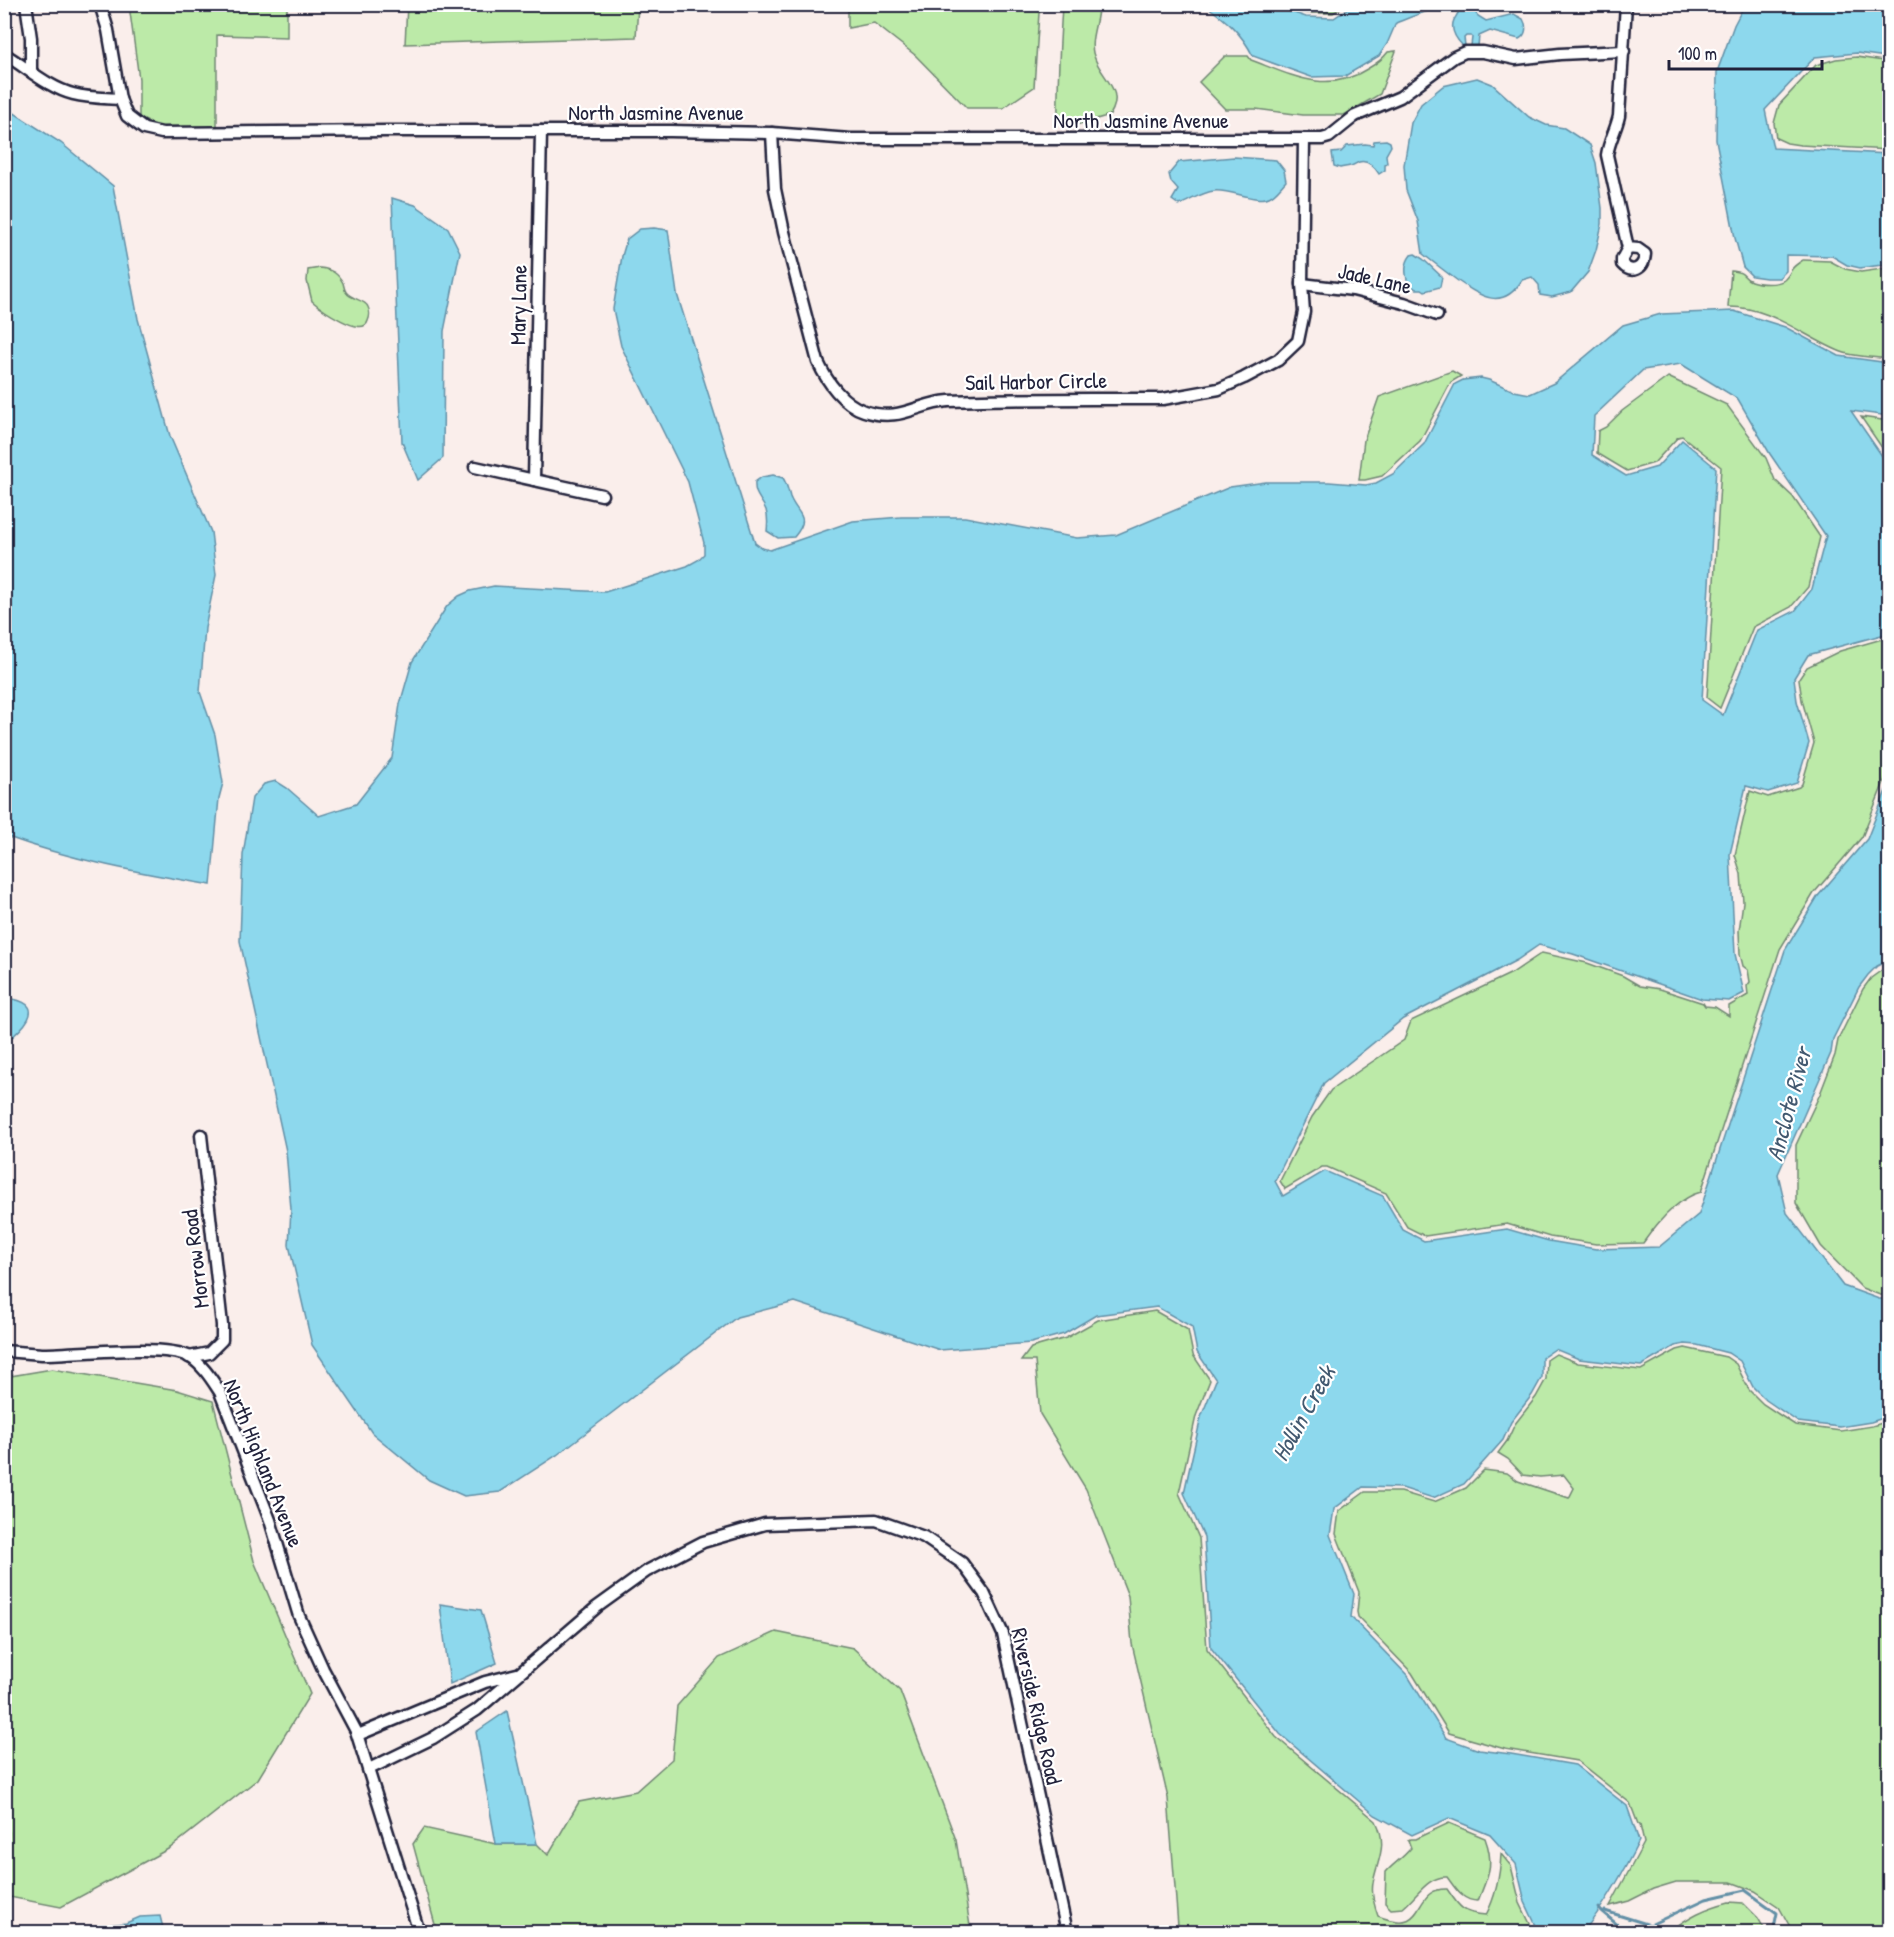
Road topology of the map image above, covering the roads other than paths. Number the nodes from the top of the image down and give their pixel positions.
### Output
1 (26, 4) edge
2 (99, 4) edge
3 (1626, 4) edge
4 (1624, 51) junction
5 (4, 54) edge
6 (31, 70) junction
7 (120, 99) junction
8 (541, 131) junction
9 (772, 133) junction
10 (1304, 140) junction
11 (1628, 248) dead end
12 (1302, 284) junction
13 (1437, 315) dead end
14 (475, 467) dead end
15 (534, 480) junction
16 (602, 495) dead end
17 (201, 1135) dead end
18 (4, 1351) edge
19 (189, 1357) junction
20 (520, 1674) junction
21 (358, 1735) junction
22 (369, 1769) junction
23 (419, 1932) edge
24 (1067, 1932) edge

1 - 6 street
2 - 7 street, North Jasmine Avenue
3 - 4 street
4 - 10 street, North Jasmine Avenue
4 - 11 street
5 - 6 street
6 - 7 street
7 - 8 street, North Jasmine Avenue
8 - 9 street, North Jasmine Avenue
8 - 15 street, Mary Lane
9 - 10 street, North Jasmine Avenue
9 - 12 street, Sail Harbor Circle
10 - 12 street, Sail Harbor Circle
12 - 13 street, Jade Lane
14 - 15 street
15 - 16 street
17 - 19 street, Morrow Road
18 - 19 street
19 - 21 street, North Highland Avenue
20 - 21 street, Riverside Ridge Road
20 - 22 street, Riverside Ridge Road
20 - 24 street, Riverside Ridge Road
21 - 22 street, North Highland Avenue
22 - 23 street, North Highland Avenue

